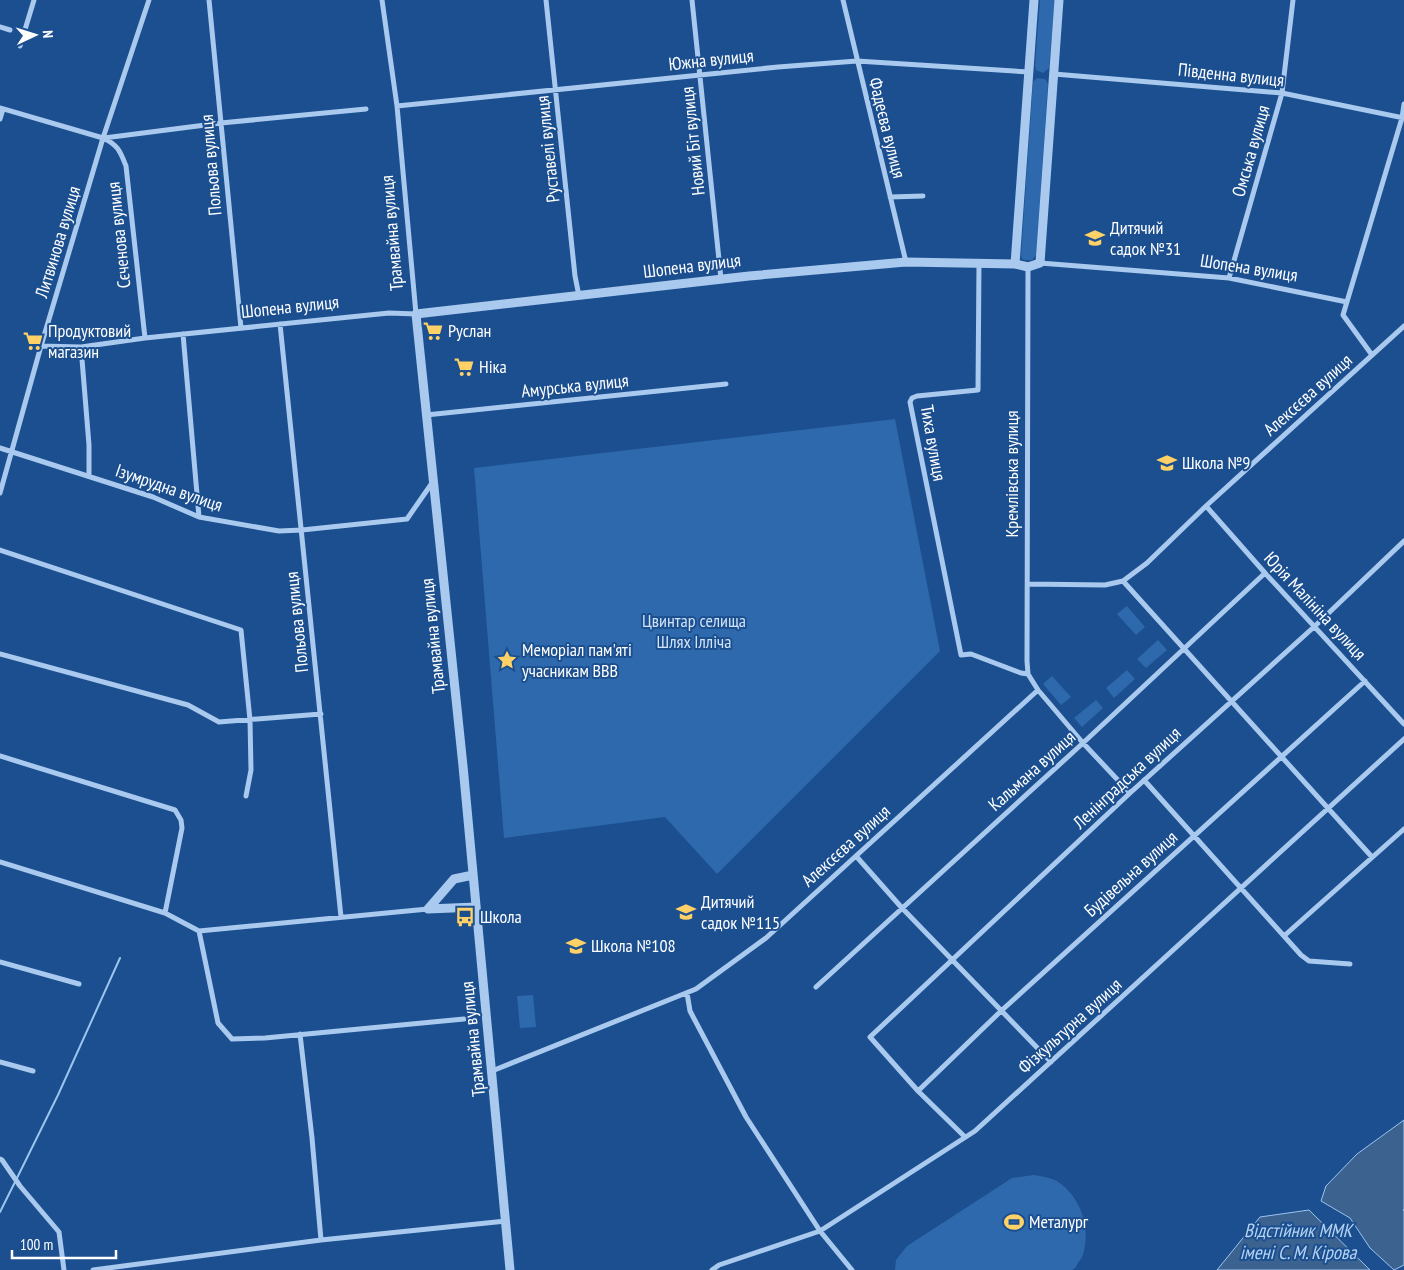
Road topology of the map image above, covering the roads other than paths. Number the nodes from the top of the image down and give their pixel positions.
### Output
1 (34, 0) edge
2 (148, 0) edge
3 (209, 0) edge
4 (382, 0) edge
5 (546, 0) edge
6 (692, 0) edge
7 (843, 0) edge
8 (1034, 0) edge
9 (1059, 0) edge
10 (1293, 0) edge
11 (0, 27) edge
12 (10, 30) dead end
13 (20, 46) dead end
14 (856, 61) junction
15 (1029, 72) junction
16 (1054, 74) junction
17 (700, 75) junction
18 (556, 91) junction
19 (1282, 93) junction
20 (1404, 104) edge
21 (397, 106) junction
22 (2, 109) edge
23 (366, 109) dead end
24 (1403, 118) edge
25 (0, 119) edge
26 (221, 123) junction
27 (104, 138) junction
28 (923, 196) dead end
29 (890, 198) junction
30 (906, 262) junction
31 (979, 263) junction
32 (1040, 263) junction
33 (1015, 264) junction
34 (1028, 266) junction
35 (1229, 278) junction
36 (721, 279) junction
37 (579, 296) junction
38 (1347, 302) junction
39 (416, 314) junction
40 (280, 324) junction
41 (1404, 326) edge
42 (240, 328) junction
43 (183, 334) junction
44 (145, 338) junction
45 (40, 346) junction
46 (81, 347) junction
47 (1372, 355) junction
48 (726, 384) dead end
49 (426, 415) junction
50 (0, 448) edge
51 (12, 452) junction
52 (89, 476) junction
53 (433, 482) junction
54 (0, 493) edge
55 (1206, 506) junction
56 (199, 517) junction
57 (302, 530) junction
58 (1404, 542) edge
59 (0, 550) edge
60 (1264, 573) junction
61 (1123, 581) junction
62 (1028, 584) junction
63 (1315, 626) junction
64 (1182, 649) junction
65 (0, 654) edge
66 (1028, 674) junction
67 (1365, 681) junction
68 (1038, 690) junction
69 (1230, 702) junction
70 (321, 714) junction
71 (250, 720) junction
72 (1404, 724) edge
73 (1404, 738) edge
74 (1083, 743) junction
75 (0, 756) edge
76 (1280, 757) junction
77 (1144, 780) junction
78 (1130, 793) junction
79 (246, 796) dead end
80 (1327, 809) junction
81 (1404, 829) edge
82 (1194, 836) junction
83 (856, 856) junction
84 (1372, 858) junction
85 (0, 862) edge
86 (473, 875) junction
87 (1241, 888) junction
88 (476, 907) junction
89 (902, 908) junction
90 (428, 909) junction
91 (165, 913) junction
92 (341, 917) junction
93 (199, 931) junction
94 (1284, 936) junction
95 (952, 961) junction
96 (0, 962) edge
97 (1350, 964) dead end
98 (79, 984) dead end
99 (816, 987) dead end
100 (687, 993) junction
101 (1002, 1011) junction
102 (464, 1019) dead end
103 (300, 1034) junction
104 (0, 1062) edge
105 (1050, 1062) junction
106 (33, 1071) dead end
107 (492, 1071) junction
108 (918, 1090) junction
109 (965, 1138) junction
110 (0, 1159) edge
111 (506, 1221) junction
112 (820, 1231) junction
113 (321, 1240) junction
114 (64, 1270) edge
115 (93, 1270) edge
116 (510, 1270) edge
117 (712, 1270) edge
118 (852, 1270) edge

1 - 13 street
2 - 27 street, Литвинова вулиця
3 - 26 street, Польова вулиця
4 - 21 street, Трамвайна вулиця
5 - 18 street, Руставелі вулиця
6 - 17 street, Новий Біт вулиця
7 - 14 street, Фадеєва вулиця
8 - 15 street
9 - 16 street
10 - 19 street, Омська вулиця
11 - 12 street
14 - 15 street, Южна вулиця
14 - 17 street, Южна вулиця
14 - 29 street, Фадеєва вулиця
15 - 33 street
16 - 19 street, Південна вулиця
16 - 32 street
17 - 18 street, Южна вулиця
17 - 36 street, Новий Біт вулиця
18 - 21 street, Южна вулиця
18 - 37 street, Руставелі вулиця
19 - 24 street, Південна вулиця
19 - 35 street, Омська вулиця
20 - 24 street
21 - 39 street, Трамвайна вулиця
22 - 25 street
22 - 27 street
23 - 26 street
24 - 38 street
26 - 27 street
26 - 42 street, Польова вулиця
27 - 44 street, Сєченова вулиця
27 - 45 street, Литвинова вулиця
28 - 29 street
29 - 30 street, Фадеєва вулиця
30 - 31 street, Шопена вулиця
30 - 36 street, Шопена вулиця
31 - 33 street, Шопена вулиця
31 - 66 street, Тиха вулиця
32 - 34 street, Шопена вулиця
32 - 35 street, Шопена вулиця
33 - 34 street, Шопена вулиця
34 - 62 street, Кремлівська вулиця
35 - 38 street, Шопена вулиця
36 - 37 street, Шопена вулиця
37 - 39 street, Шопена вулиця
38 - 47 street
39 - 40 street, Шопена вулиця
39 - 49 street, Трамвайна вулиця
40 - 42 street, Шопена вулиця
40 - 57 street, Польова вулиця
41 - 47 street, Алексєєва вулиця
42 - 43 street, Шопена вулиця
43 - 44 street, Шопена вулиця
43 - 56 street
44 - 46 street, Шопена вулиця
45 - 46 street, Шопена вулиця
45 - 51 street, Литвинова вулиця
46 - 52 street
47 - 55 street, Алексєєва вулиця
48 - 49 street, Амурська вулиця
49 - 53 street, Трамвайна вулиця
50 - 51 street, Ізумрудна вулиця
51 - 52 street, Ізумрудна вулиця
51 - 54 street, Литвинова вулиця
52 - 56 street, Ізумрудна вулиця
53 - 57 street, Ізумрудна вулиця
53 - 86 street, Трамвайна вулиця
55 - 60 street, Юрія Малініна вулиця
55 - 61 street, Алексєєва вулиця
56 - 57 street, Ізумрудна вулиця
57 - 70 street, Польова вулиця
58 - 63 street, Ленінградська вулиця
59 - 71 street
60 - 63 street, Юрія Малініна вулиця
60 - 64 street, Кальмана вулиця
61 - 62 street, Алексєєва вулиця
61 - 64 street
62 - 66 street, Кремлівська вулиця
63 - 67 street, Юрія Малініна вулиця
63 - 69 street, Ленінградська вулиця
64 - 69 street
64 - 74 street, Кальмана вулиця
65 - 71 street
66 - 68 street, Кремлівська вулиця
67 - 72 street, Юрія Малініна вулиця
67 - 76 street, Будівельна вулиця
68 - 74 street
68 - 83 street, Алексєєва вулиця
69 - 76 street
69 - 77 street, Ленінградська вулиця
70 - 71 street
70 - 92 street, Польова вулиця
71 - 79 street
73 - 80 street, Фiзкультурна вулиця
74 - 78 street
74 - 89 street, Кальмана вулиця
75 - 91 street
76 - 80 street
76 - 82 street, Будівельна вулиця
77 - 78 street, Ленінградська вулиця
77 - 82 street
78 - 95 street, Ленінградська вулиця
80 - 84 street
80 - 87 street, Фiзкультурна вулиця
81 - 84 street
82 - 87 street
82 - 101 street, Будівельна вулиця
83 - 89 street
83 - 100 street, Алексєєва вулиця
84 - 94 street
85 - 91 street
86 - 88 street, Трамвайна вулиця
86 - 90 street
87 - 94 street
87 - 105 street, Фiзкультурна вулиця
88 - 90 street
88 - 107 street, Трамвайна вулиця
89 - 95 street
89 - 99 street, Кальмана вулиця
90 - 92 street
91 - 93 street
92 - 93 street
93 - 103 street
94 - 97 street
95 - 101 street
95 - 108 street, Ленінградська вулиця
96 - 98 street
100 - 107 street, Алексєєва вулиця
100 - 112 street
101 - 105 street
101 - 108 street, Будівельна вулиця
102 - 103 street
103 - 113 street
104 - 106 street
105 - 109 street, Фiзкультурна вулиця
107 - 111 street, Трамвайна вулиця
108 - 109 street
109 - 112 street, Фiзкультурна вулиця
110 - 114 street
111 - 113 street
111 - 116 street, Трамвайна вулиця
112 - 117 street, Фiзкультурна вулиця
112 - 118 street
113 - 115 street

